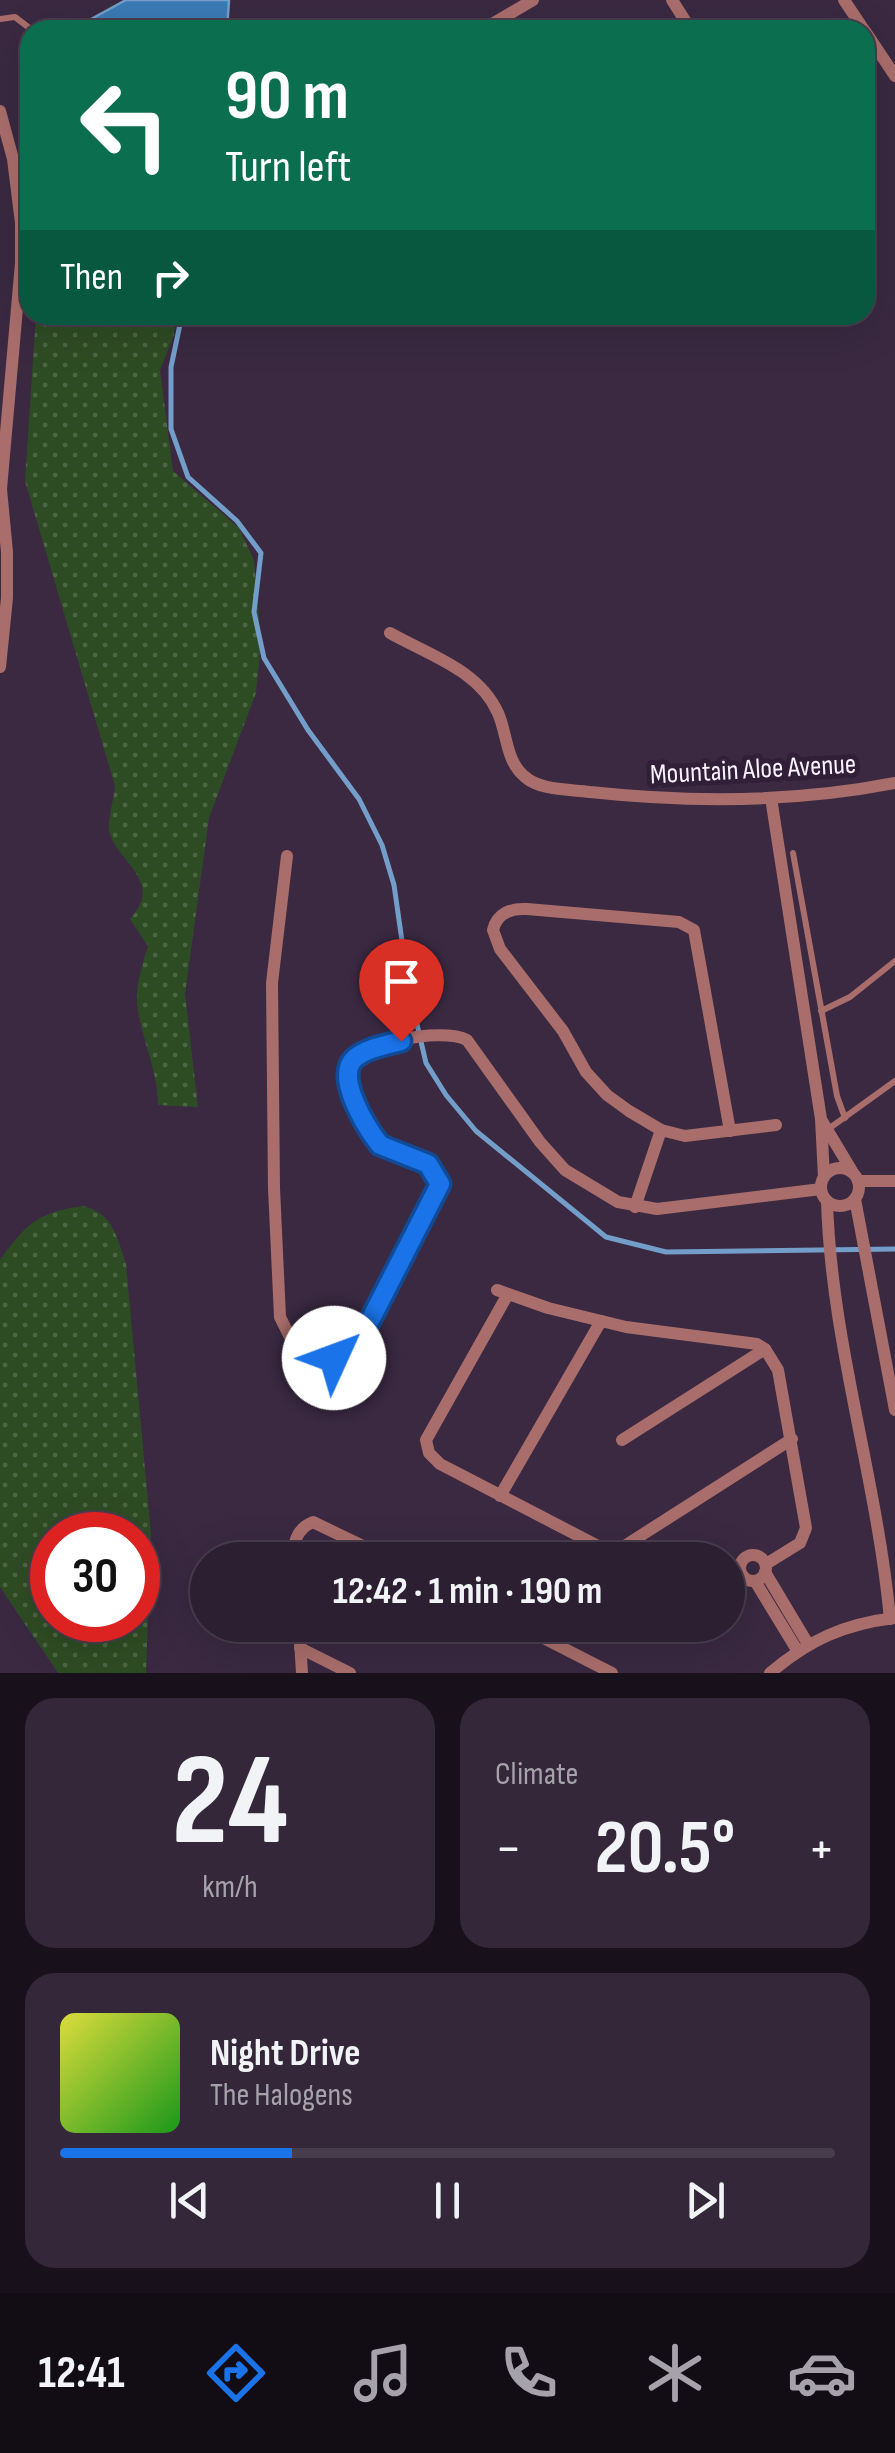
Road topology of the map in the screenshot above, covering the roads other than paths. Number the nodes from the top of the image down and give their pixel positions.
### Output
1 (533, 0) edge
2 (499, 20) edge
3 (875, 47) edge
4 (895, 76) edge
5 (0, 111) edge
6 (20, 209) edge
7 (20, 274) edge
8 (0, 490) edge
9 (390, 633) dead end
10 (0, 666) edge
11 (895, 783) edge
12 (771, 798) junction
13 (792, 854) dead end
14 (286, 856) dead end
15 (895, 961) edge
16 (821, 1011) junction
17 (895, 1081) edge
18 (846, 1118) junction
19 (776, 1125) dead end
20 (823, 1128) junction
21 (661, 1130) junction
22 (730, 1131) junction
23 (855, 1176) junction
24 (895, 1181) edge
25 (824, 1189) junction
26 (855, 1199) junction
27 (635, 1207) junction
28 (601, 1322) junction
29 (765, 1349) junction
30 (895, 1406) edge
31 (792, 1439) junction
32 (622, 1440) dead end
33 (500, 1496) junction
34 (295, 1542) edge
35 (355, 1542) edge
36 (589, 1542) edge
37 (640, 1542) edge
38 (757, 1573) junction
39 (745, 1579) edge
40 (893, 1618) edge
41 (300, 1642) edge
42 (551, 1642) edge
43 (802, 1647) junction
44 (300, 1648) junction
45 (302, 1673) edge
46 (350, 1673) edge
47 (612, 1673) edge
48 (770, 1673) edge

1 - 2 street
3 - 4 street
5 - 6 street
7 - 8 street
8 - 10 street
9 - 12 street, Mountain Aloe Avenue
11 - 12 street, Mountain Aloe Avenue
12 - 20 street
13 - 16 lane
14 - 27 street
15 - 16 lane
16 - 18 lane
17 - 18 lane
18 - 20 lane
19 - 22 street
20 - 23 street
20 - 25 street
21 - 22 street
21 - 22 street
21 - 27 street
23 - 24 street
23 - 25 street
23 - 26 street
25 - 26 street
25 - 27 street
25 - 40 street
26 - 30 street
28 - 29 street
28 - 33 street
28 - 33 street
29 - 31 street
29 - 32 street
31 - 37 street
31 - 38 street
33 - 36 street
34 - 35 street
38 - 39 street
38 - 43 street
40 - 43 street
41 - 44 street
42 - 47 street
43 - 48 street
44 - 45 street
44 - 46 street

